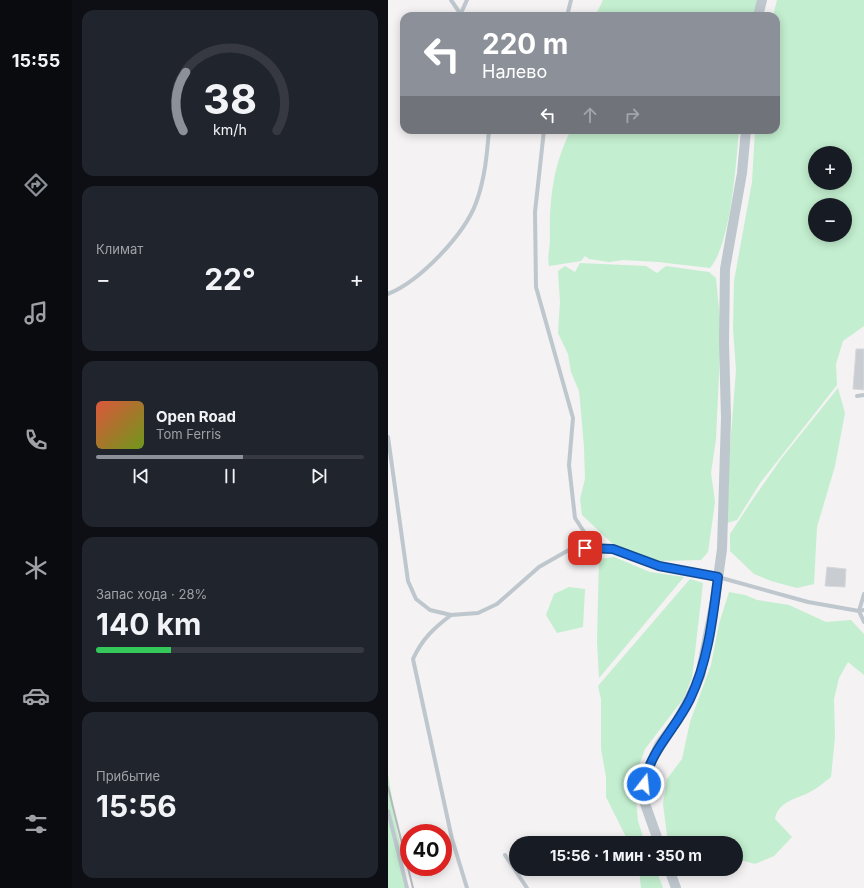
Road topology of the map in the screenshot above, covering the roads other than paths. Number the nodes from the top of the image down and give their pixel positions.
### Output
1 (451, 0) edge
2 (467, 0) edge
3 (571, 0) edge
4 (762, 0) edge
5 (460, 12) edge
6 (462, 12) edge
7 (567, 12) edge
8 (759, 12) edge
9 (489, 134) edge
10 (544, 134) edge
11 (746, 134) edge
12 (388, 294) edge
13 (864, 395) edge
14 (857, 396) dead end
15 (388, 437) edge
16 (596, 550) junction
17 (718, 577) junction
18 (864, 594) edge
19 (864, 610) edge
20 (859, 611) junction
21 (451, 615) junction
22 (864, 622) edge
23 (388, 811) edge
24 (657, 836) edge
25 (505, 855) dead end
26 (671, 876) edge
27 (407, 888) edge
28 (468, 888) edge
29 (527, 888) edge
30 (676, 888) edge

1 - 5 lane
2 - 6 lane
3 - 7 lane
4 - 8 street
9 - 12 lane
10 - 16 lane
11 - 17 street
13 - 14 lane
15 - 21 lane
16 - 17 lane
16 - 21 lane
17 - 20 lane
17 - 24 street
18 - 20 lane
19 - 20 lane
20 - 22 lane
21 - 28 lane
23 - 27 lane
25 - 29 lane
26 - 30 street

